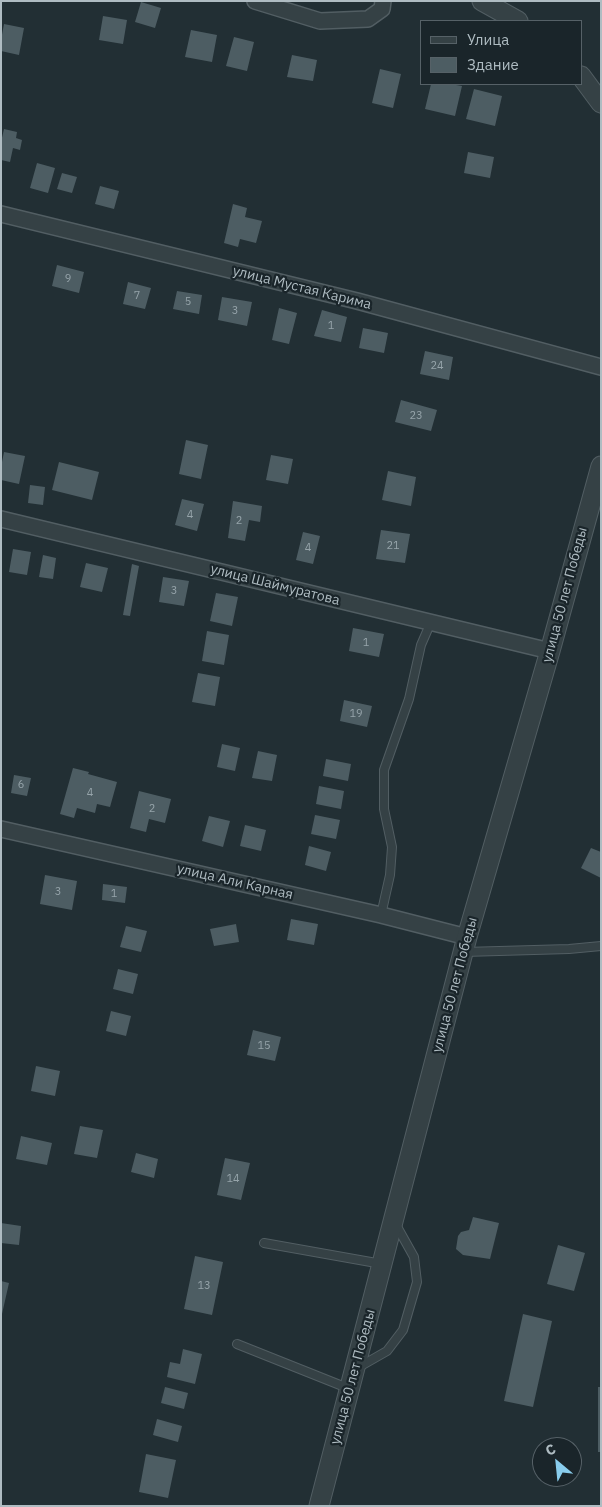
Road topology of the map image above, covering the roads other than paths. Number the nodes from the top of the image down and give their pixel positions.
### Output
1 (255, 1) edge
2 (383, 1) edge
3 (482, 1) edge
4 (516, 20) edge
5 (582, 77) edge
6 (601, 103) edge
7 (1, 214) edge
8 (601, 366) edge
9 (600, 470) edge
10 (1, 519) edge
11 (430, 622) junction
12 (550, 651) junction
13 (1, 829) edge
14 (381, 915) junction
15 (465, 944) junction
16 (601, 946) edge
17 (394, 1220) junction
18 (264, 1243) dead end
19 (382, 1264) junction
20 (237, 1344) dead end
21 (355, 1369) junction
22 (350, 1389) junction
23 (319, 1506) edge

1 - 2 street
3 - 4 street
5 - 6 street
7 - 8 street, улица Мустая Карима
9 - 12 street, улица 50 лет Победы
10 - 11 street, улица Шаймуратова
11 - 12 street, улица Шаймуратова
11 - 14 lane
12 - 15 street, улица 50 лет Победы
13 - 14 street, улица Али Карная
14 - 15 street, улица Али Карная
15 - 16 lane
15 - 17 street, улица 50 лет Победы
17 - 19 street, улица 50 лет Победы
17 - 21 lane
18 - 19 lane
19 - 21 street, улица 50 лет Победы
20 - 22 lane
21 - 22 street, улица 50 лет Победы
22 - 23 street, улица 50 лет Победы

